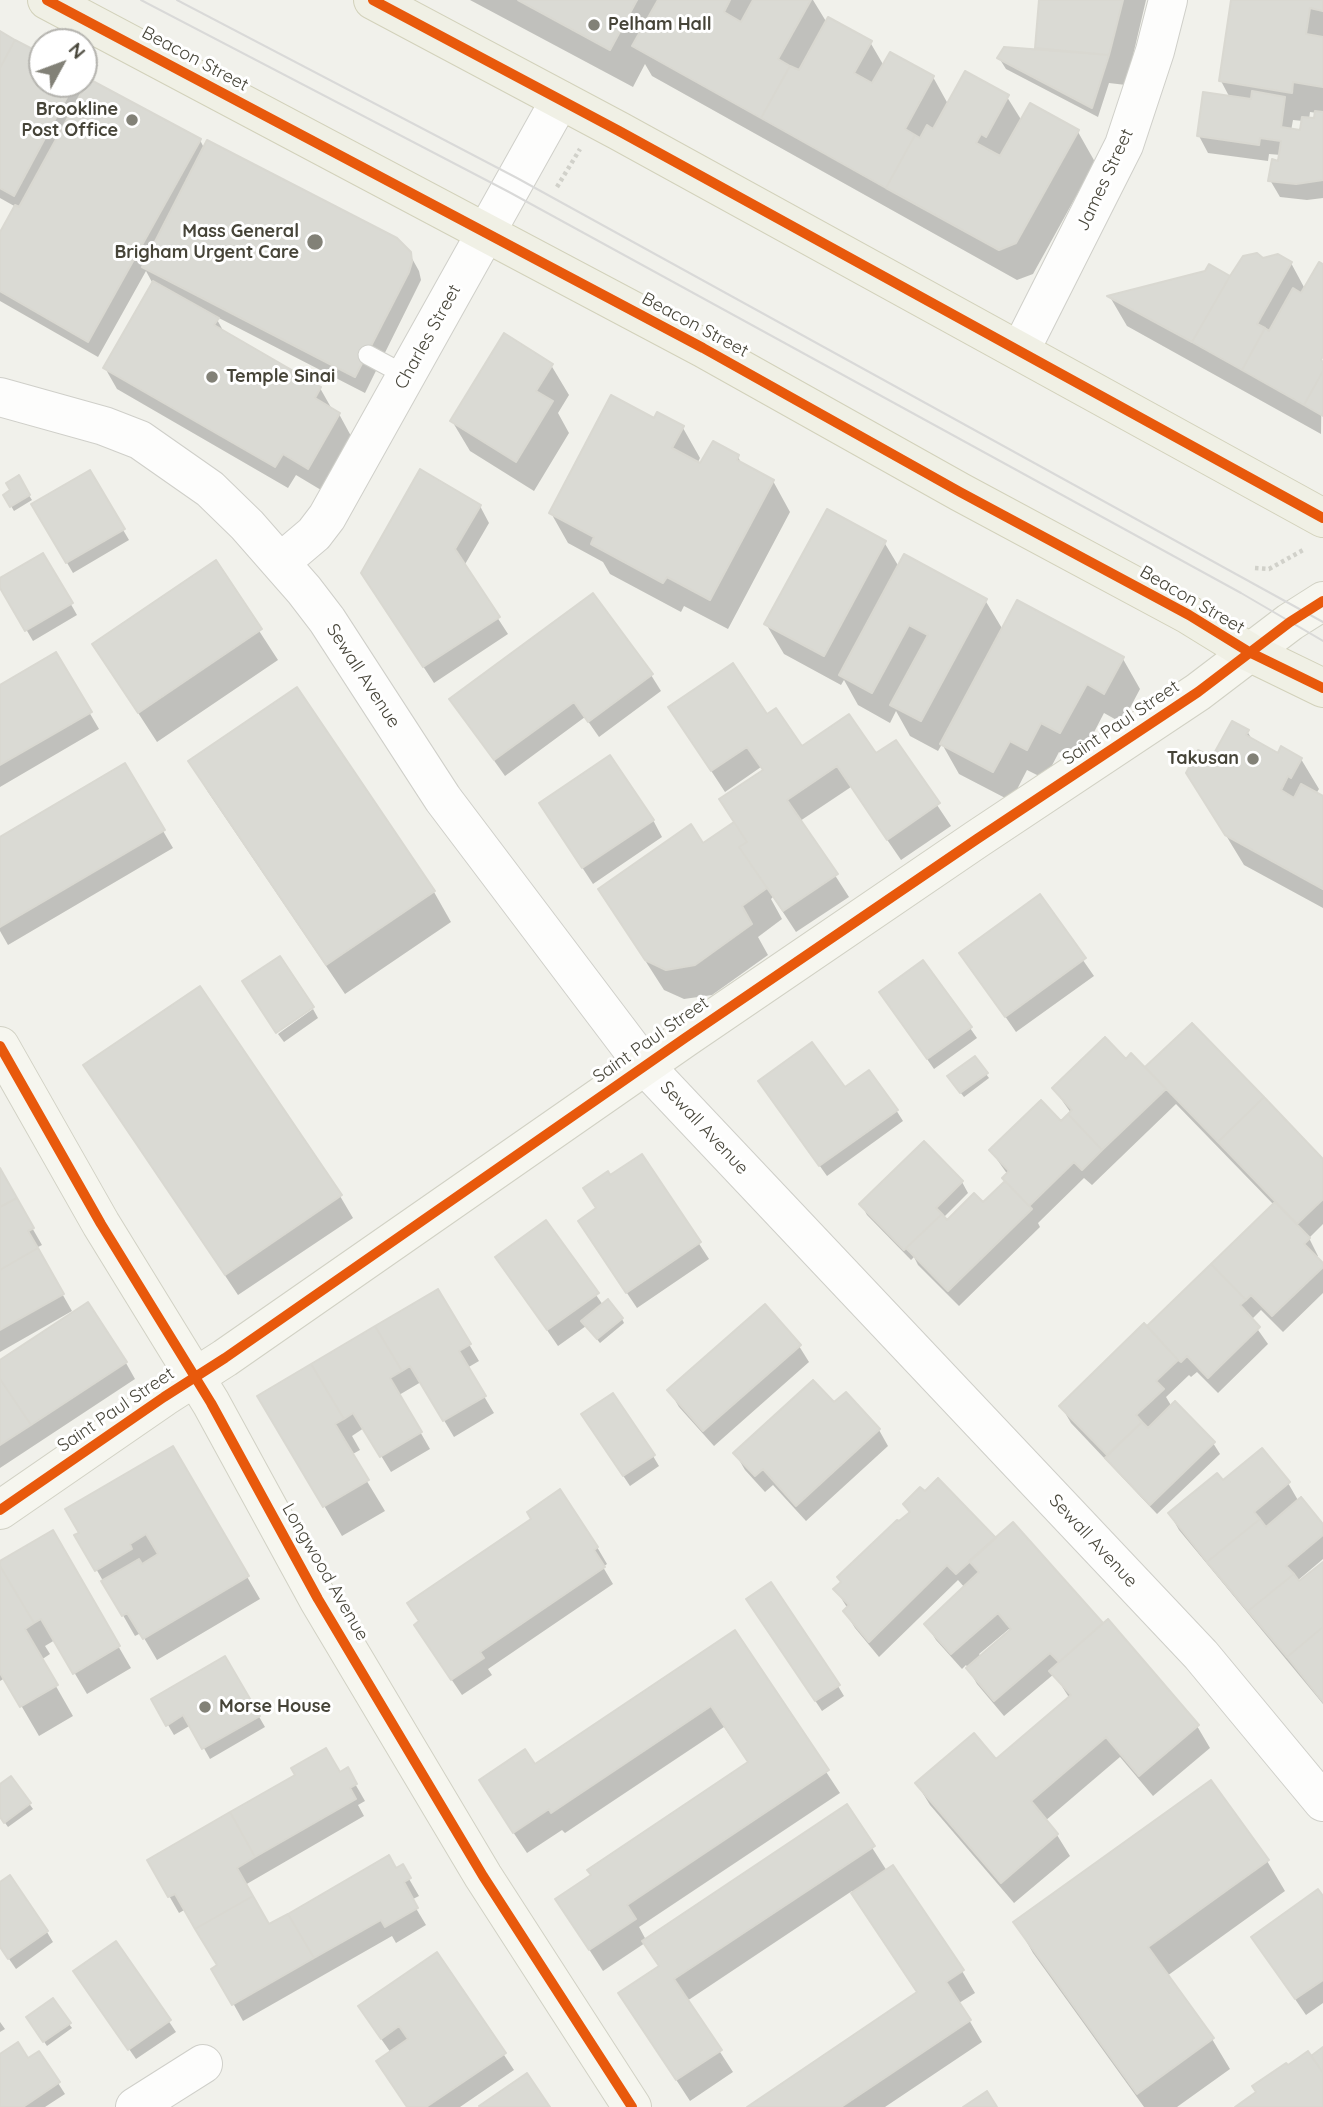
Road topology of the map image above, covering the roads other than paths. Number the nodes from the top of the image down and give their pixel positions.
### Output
1 (47, 0) edge
2 (373, 0) edge
3 (1168, 0) edge
4 (91, 14) edge
5 (560, 100) junction
6 (487, 234) junction
7 (1020, 351) junction
8 (368, 355) dead end
9 (407, 376) junction
10 (0, 397) edge
11 (1314, 533) edge
12 (281, 562) junction
13 (1323, 601) edge
14 (1249, 652) junction
15 (1323, 688) edge
16 (0, 1046) edge
17 (645, 1065) junction
18 (195, 1378) junction
19 (0, 1510) edge
20 (1323, 1802) edge
21 (203, 2064) dead end
22 (135, 2107) edge
23 (632, 2107) edge

1 - 4 main road, Beacon Street
2 - 5 main road
3 - 7 street, James Street
4 - 6 main road, Beacon Street
5 - 6 street, Charles Street
5 - 7 main road
6 - 9 street, Charles Street
6 - 14 main road, Beacon Street
7 - 11 main road
8 - 9 lane
9 - 12 street, Charles Street
10 - 12 street, Sewall Avenue
12 - 17 street, Sewall Avenue
13 - 14 main road, Saint Paul Street
14 - 15 main road, Beacon Street
14 - 17 main road, Saint Paul Street
16 - 18 main road, Longwood Avenue
17 - 18 main road, Saint Paul Street
17 - 20 street, Sewall Avenue
18 - 19 main road, Saint Paul Street
18 - 23 main road, Longwood Avenue
21 - 22 street

